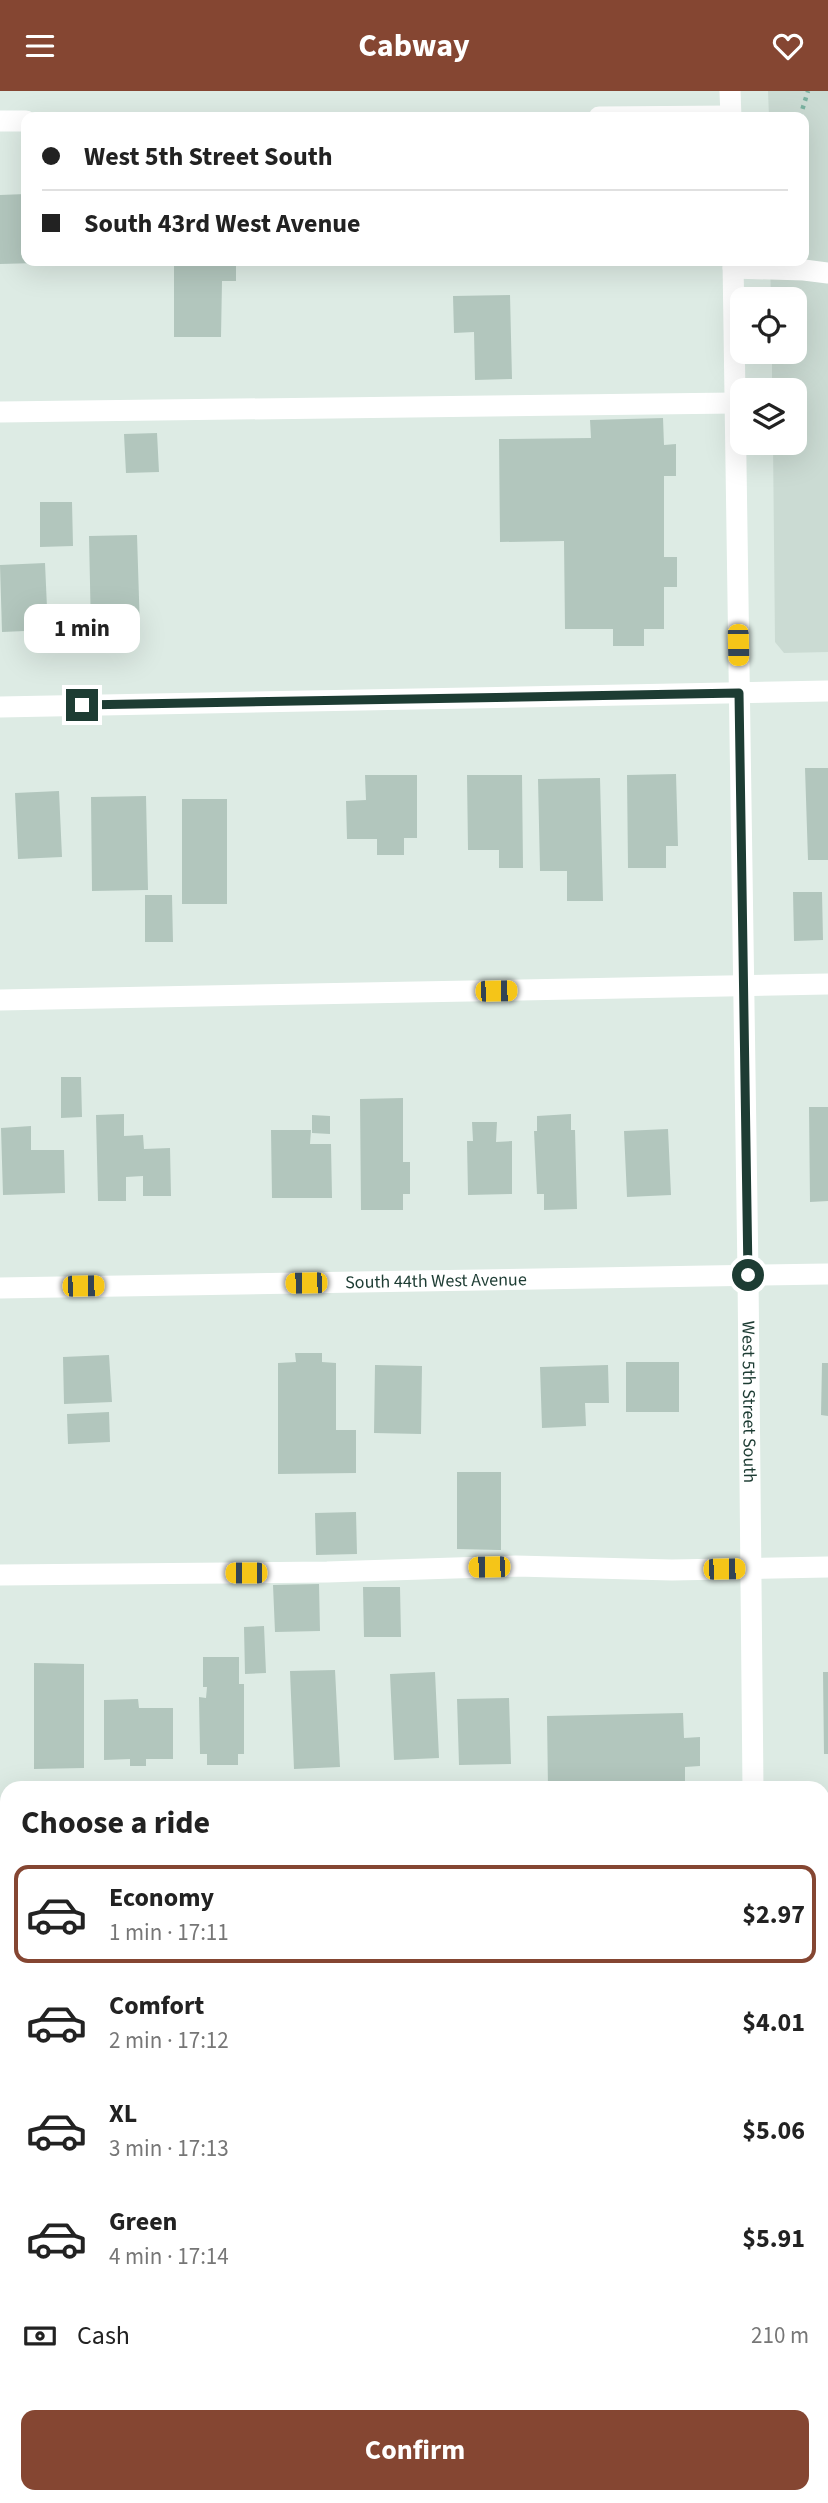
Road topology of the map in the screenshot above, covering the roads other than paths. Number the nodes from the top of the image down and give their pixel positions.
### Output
1 (730, 91) edge
2 (731, 112) edge
3 (0, 121) edge
4 (21, 121) edge
5 (733, 266) edge
6 (747, 266) edge
7 (828, 273) edge
8 (735, 378) edge
9 (730, 403) edge
10 (0, 412) edge
11 (736, 455) edge
12 (828, 691) edge
13 (739, 693) junction
14 (0, 707) edge
15 (828, 984) edge
16 (744, 986) junction
17 (0, 1000) edge
18 (828, 1274) edge
19 (748, 1275) junction
20 (0, 1288) edge
21 (828, 1567) edge
22 (750, 1569) junction
23 (0, 1575) edge
24 (752, 1781) edge

1 - 2 street
3 - 4 street
5 - 8 street, West 5th Street South
6 - 7 street
9 - 10 street
11 - 13 street, West 5th Street South
12 - 13 street
13 - 14 street
13 - 16 street, West 5th Street South
15 - 16 street
16 - 17 street
16 - 19 street, West 5th Street South
18 - 19 street, South 44th West Avenue
19 - 20 street, South 44th West Avenue
19 - 22 street, West 5th Street South
21 - 22 street
22 - 23 street
22 - 24 street, West 5th Street South

